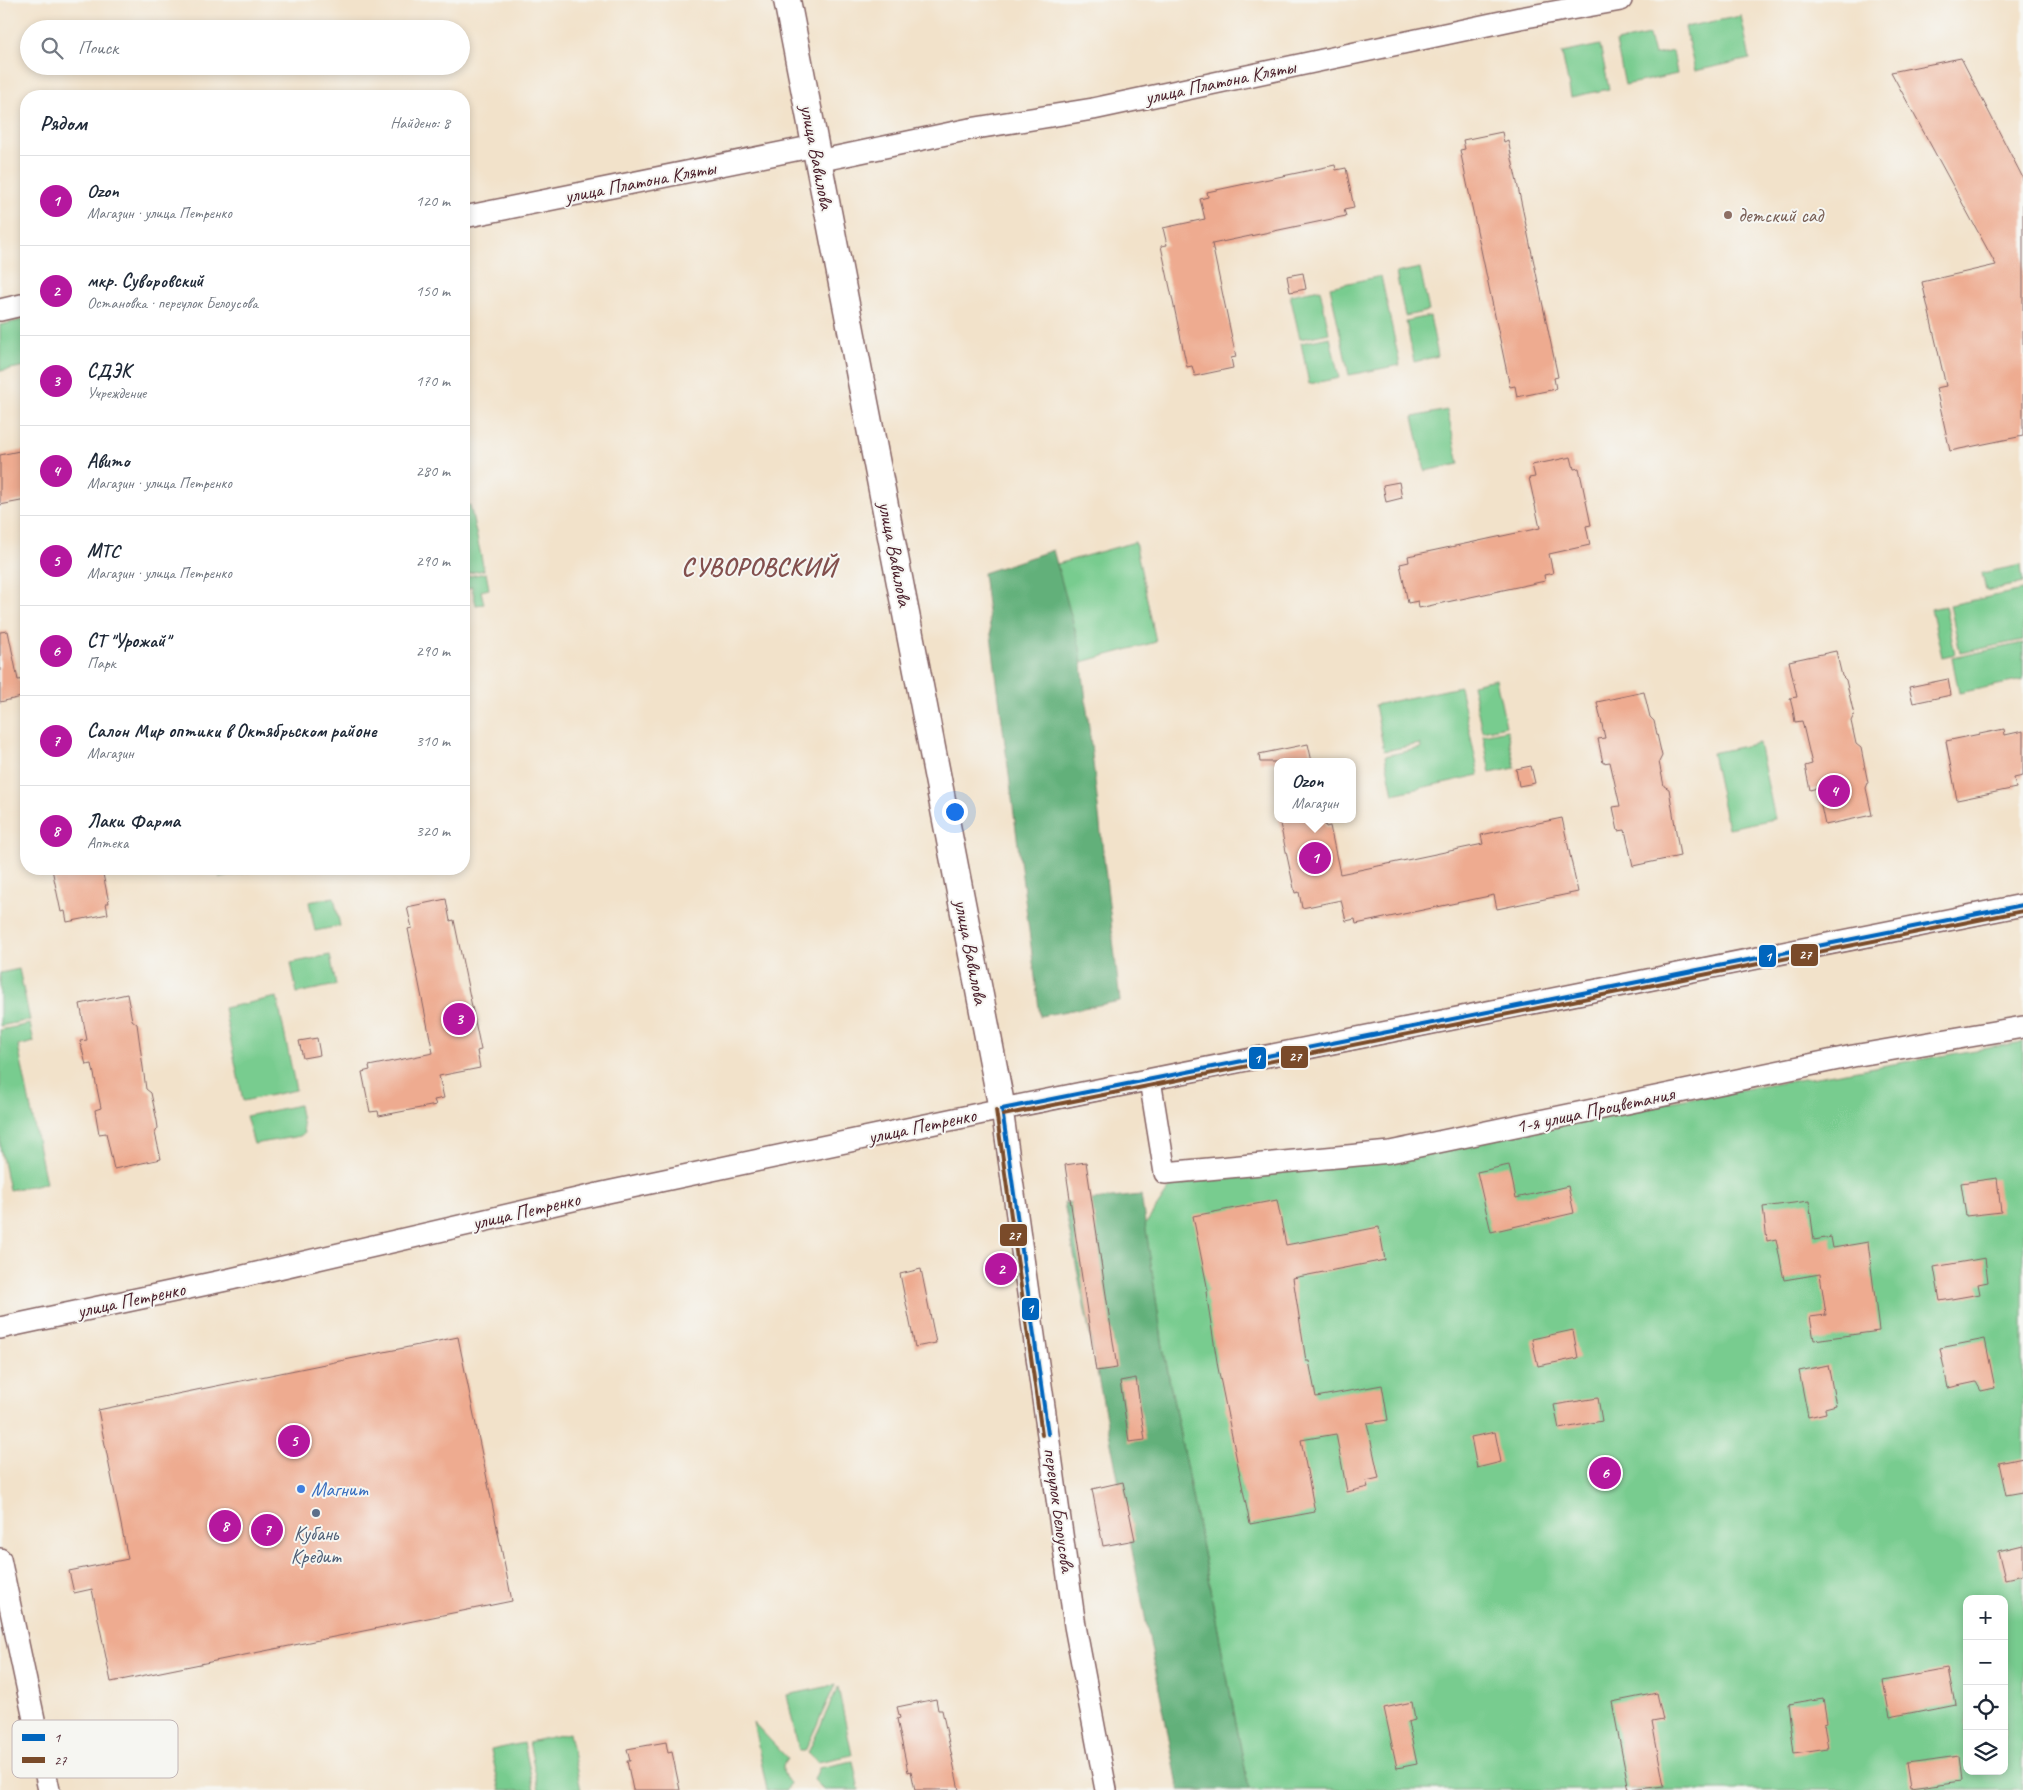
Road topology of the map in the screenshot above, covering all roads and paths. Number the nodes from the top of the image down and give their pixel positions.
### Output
1 (787, 0) edge
2 (1621, 0) edge
3 (817, 154) junction
4 (470, 216) edge
5 (20, 305) edge
6 (0, 310) edge
7 (2023, 905) edge
8 (2023, 1027) edge
9 (1150, 1080) junction
10 (1002, 1109) junction
11 (0, 1328) edge
12 (0, 1559) edge
13 (34, 1720) edge
14 (1106, 1790) edge

1 - 3 street, улица Вавилова
2 - 3 street, улица Платона Кляты
3 - 4 street, улица Платона Кляты
3 - 10 street, улица Вавилова
5 - 6 street
7 - 9 street, улица Петренко
8 - 9 street, 1-я улица Процветания
9 - 10 street, улица Петренко
10 - 11 street, улица Петренко
10 - 14 street, переулок Белоусова
12 - 13 street

